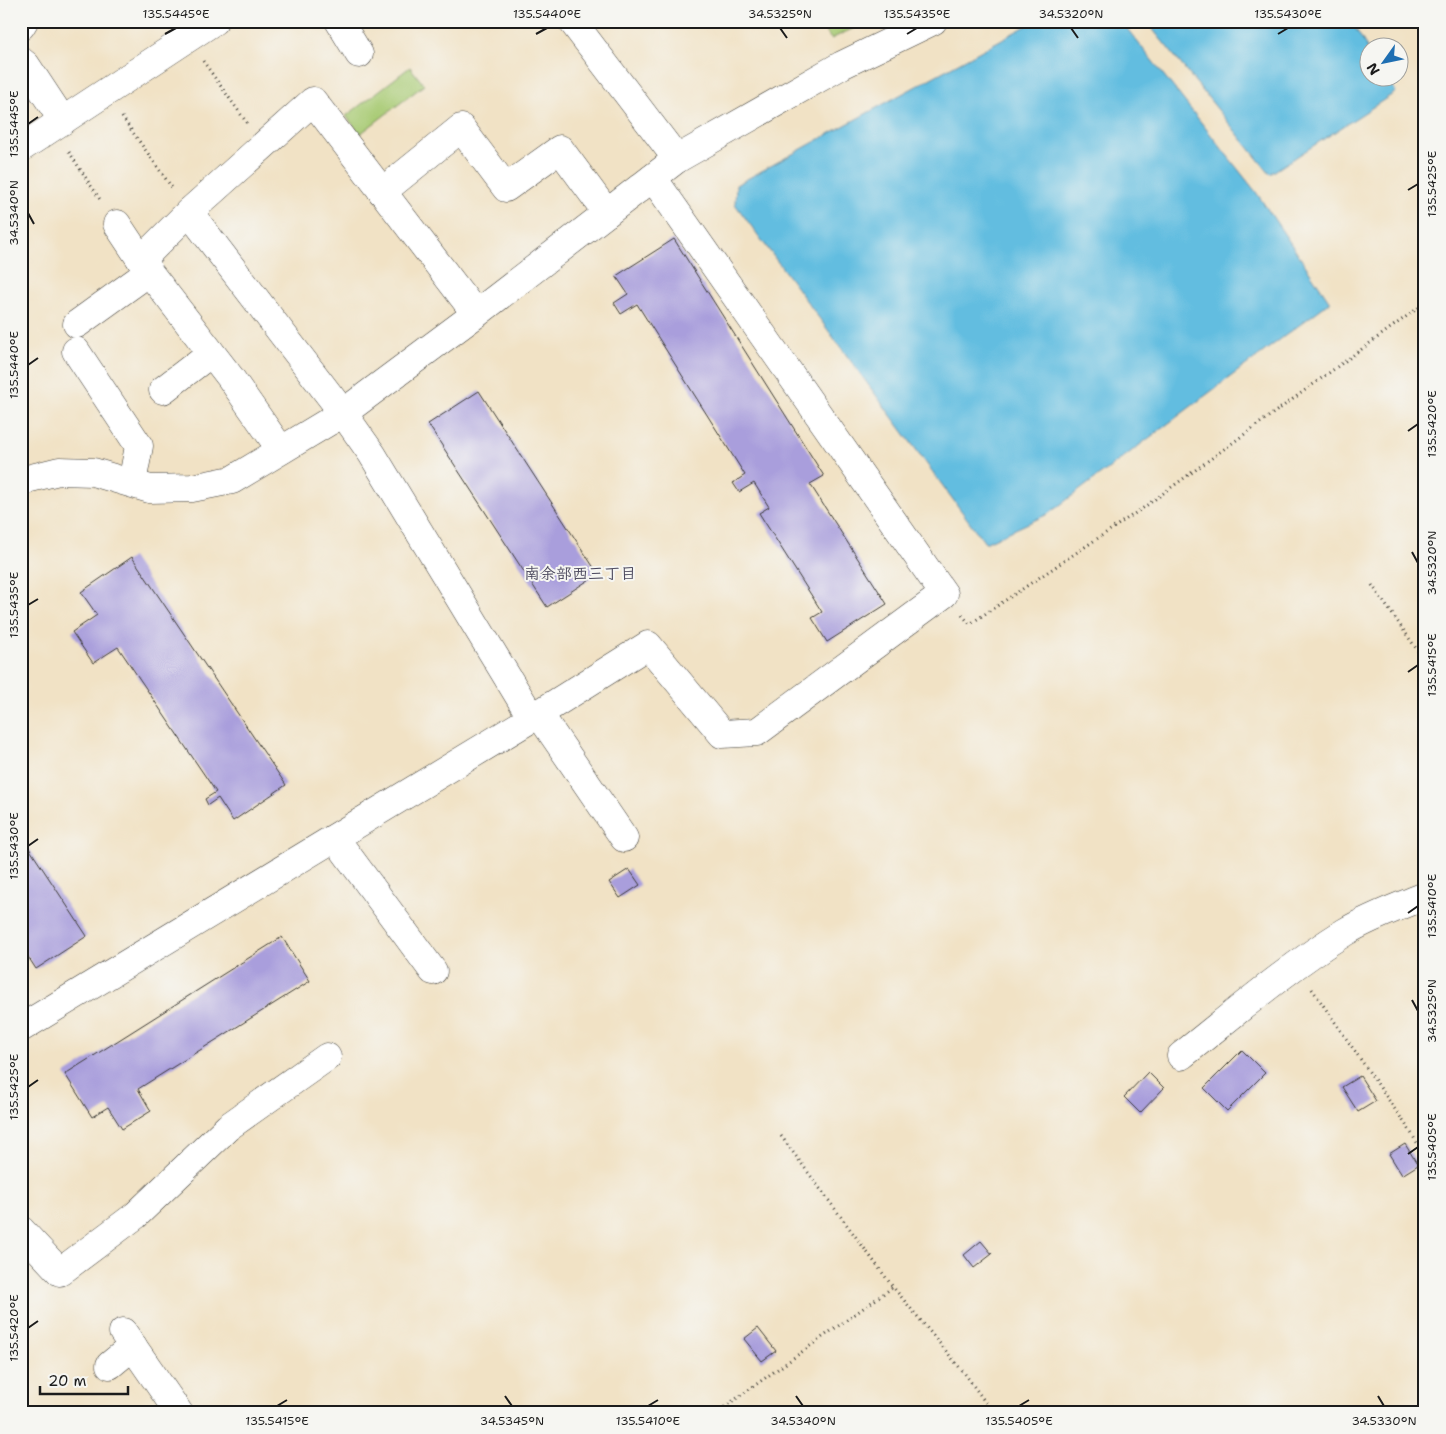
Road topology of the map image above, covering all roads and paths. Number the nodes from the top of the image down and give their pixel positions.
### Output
1 (24, 21) edge
2 (214, 21) edge
3 (339, 21) edge
4 (572, 21) edge
5 (933, 21) edge
6 (21, 26) edge
7 (188, 38) junction
8 (359, 54) dead end
9 (21, 60) edge
10 (106, 92) junction
11 (58, 124) junction
12 (264, 146) junction
13 (21, 148) edge
14 (677, 159) junction
15 (653, 178) junction
16 (382, 192) junction
17 (189, 212) junction
18 (607, 213) junction
19 (117, 224) joint
20 (145, 266) junction
21 (1425, 303) edge
22 (476, 314) junction
23 (77, 324) dead end
24 (76, 351) dead end
25 (211, 353) junction
26 (163, 390) dead end
27 (343, 413) junction
28 (282, 450) junction
29 (21, 483) edge
30 (132, 484) junction
31 (1372, 585) dead end
32 (944, 594) junction
33 (1425, 661) edge
34 (535, 716) junction
35 (335, 838) junction
36 (624, 838) dead end
37 (1425, 896) edge
38 (1296, 966) junction
39 (433, 971) dead end
40 (21, 1028) edge
41 (1181, 1056) dead end
42 (327, 1057) dead end
43 (781, 1136) dead end
44 (1425, 1156) edge
45 (21, 1230) edge
46 (893, 1287) junction
47 (110, 1365) dead end
48 (179, 1413) edge
49 (716, 1413) edge
50 (993, 1413) edge

1 - 6 street
2 - 7 street
3 - 8 street
4 - 14 street
5 - 14 street
7 - 10 street
7 - 12 path
9 - 11 street
10 - 11 street
10 - 17 path
11 - 13 street
11 - 19 path
12 - 16 street
12 - 17 street
14 - 15 street
15 - 18 street
15 - 32 street
16 - 18 street
16 - 22 street
17 - 20 street
17 - 27 street
18 - 22 street
19 - 20 street
20 - 23 street
20 - 25 street
21 - 32 path
22 - 27 street
24 - 30 street
25 - 26 street
25 - 28 street
27 - 28 street
27 - 34 street
28 - 30 street
29 - 30 street
31 - 33 path
32 - 34 street
34 - 35 street
34 - 36 street
35 - 39 street
35 - 40 street
37 - 38 street
38 - 41 street
38 - 44 path
42 - 45 street
43 - 46 path
46 - 49 path
46 - 50 path
47 - 48 street

